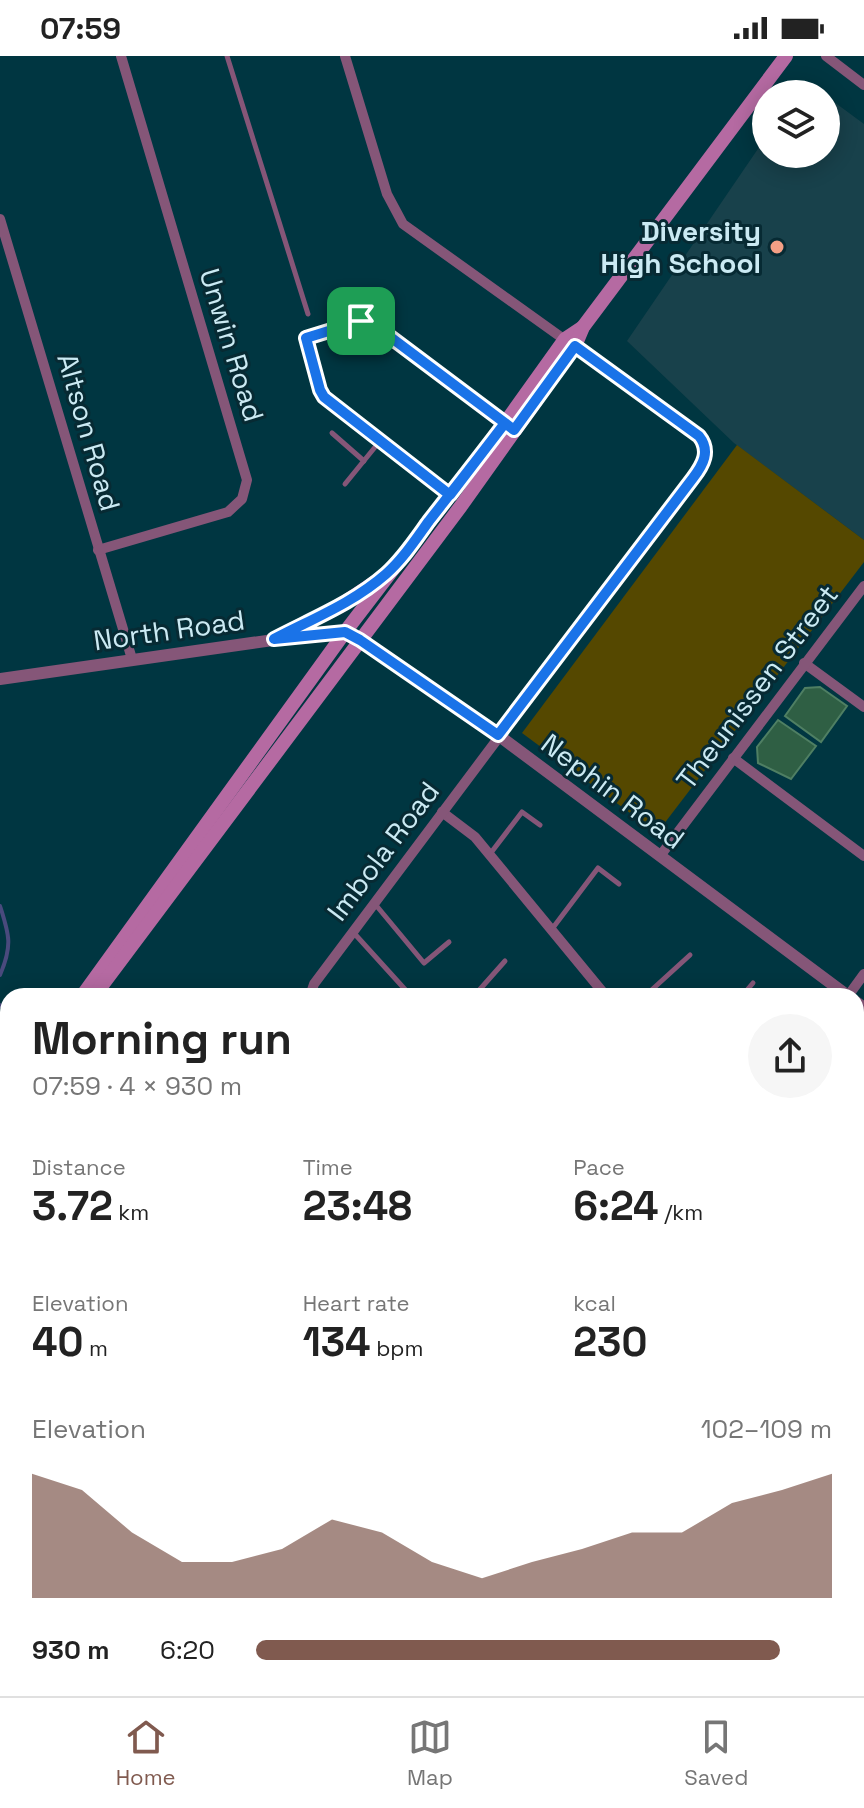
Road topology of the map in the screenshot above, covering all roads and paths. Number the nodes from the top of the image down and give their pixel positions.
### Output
1 (121, 56) edge
2 (227, 56) edge
3 (345, 56) edge
4 (786, 56) edge
5 (826, 56) edge
6 (864, 85) edge
7 (0, 219) edge
8 (308, 314) dead end
9 (570, 343) junction
10 (509, 427) junction
11 (332, 433) dead end
12 (380, 441) junction
13 (364, 461) junction
14 (345, 484) dead end
15 (450, 495) junction
16 (98, 550) junction
17 (399, 562) junction
18 (864, 586) edge
19 (345, 632) junction
20 (274, 639) junction
21 (360, 640) junction
22 (132, 659) junction
23 (804, 663) junction
24 (0, 679) edge
25 (864, 707) edge
26 (498, 735) junction
27 (733, 758) junction
28 (229, 804) junction
29 (442, 812) junction
30 (540, 825) dead end
31 (489, 855) junction
32 (660, 856) junction
33 (864, 856) edge
34 (619, 884) dead end
35 (374, 903) junction
36 (551, 930) junction
37 (353, 932) junction
38 (449, 942) dead end
39 (690, 955) dead end
40 (505, 961) dead end
41 (753, 983) dead end
42 (88, 988) edge
43 (100, 988) edge
44 (313, 988) edge
45 (404, 988) edge
46 (481, 988) edge
47 (599, 988) edge
48 (654, 988) edge
49 (749, 988) edge
50 (837, 988) edge

1 - 16 street, Unwin Road
2 - 8 lane
3 - 9 street
4 - 9 main road
5 - 6 street
7 - 16 street, Altson Road
9 - 10 main road
9 - 26 street, Imbola Road
10 - 12 lane
10 - 15 main road
10 - 21 main road
11 - 13 lane
12 - 13 lane
12 - 15 lane
13 - 14 lane
15 - 17 main road
16 - 22 street, Altson Road
17 - 19 main road
17 - 20 main road
18 - 23 street, Theunissen Street
19 - 20 street, North Road
19 - 21 street, Nephin Road
19 - 28 main road
20 - 22 street, North Road
21 - 26 street, Nephin Road
21 - 28 main road
22 - 24 street, North Road
23 - 25 street
23 - 27 street, Theunissen Street
26 - 29 street, Imbola Road
26 - 32 street, Nephin Road
27 - 32 street, Theunissen Street
27 - 33 street
28 - 42 main road
28 - 43 main road
29 - 31 street
29 - 35 street, Imbola Road
30 - 31 lane
31 - 36 street
32 - 50 street, Nephin Road
34 - 36 lane
35 - 37 street, Imbola Road
35 - 38 lane
36 - 47 street
37 - 44 street, Imbola Road
37 - 45 lane
39 - 48 lane
40 - 46 lane
41 - 49 lane

